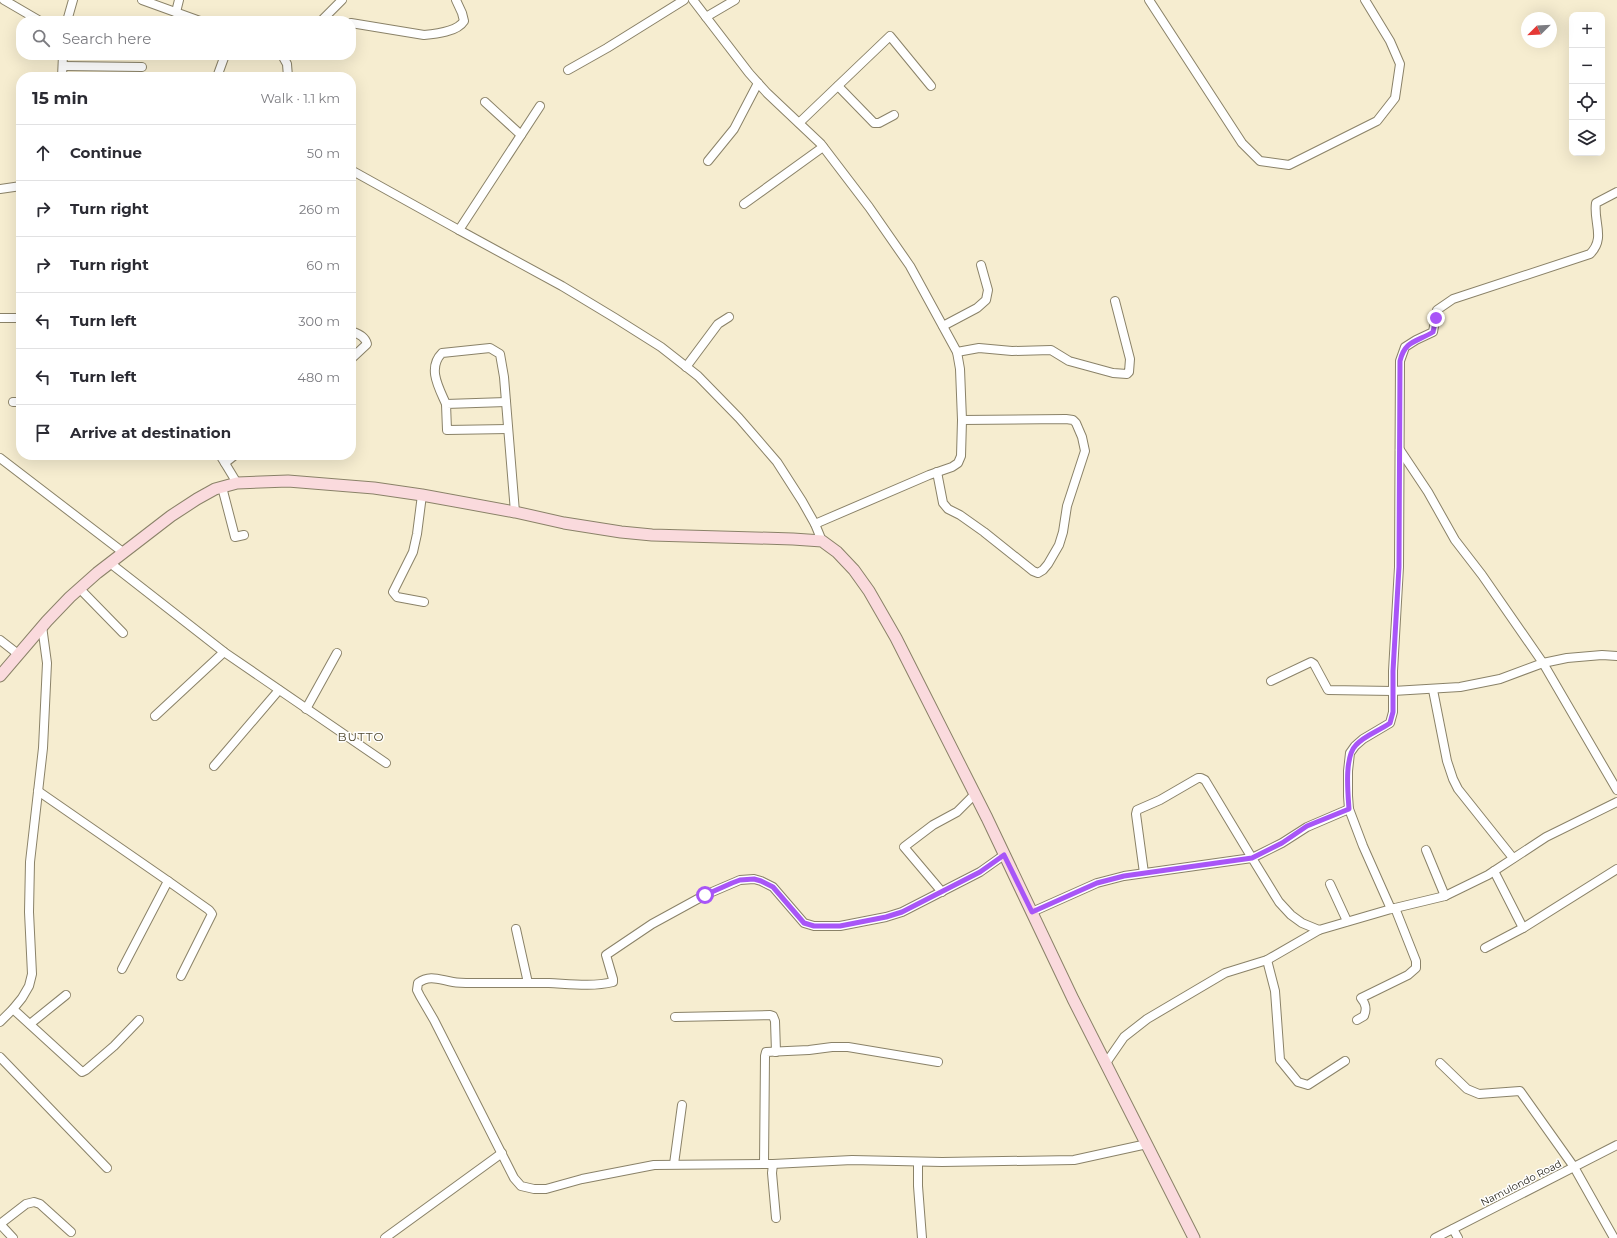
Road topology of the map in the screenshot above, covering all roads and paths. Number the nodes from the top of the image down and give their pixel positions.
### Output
1 (4, 0) edge
2 (73, 0) edge
3 (142, 0) edge
4 (180, 0) edge
5 (342, 0) edge
6 (456, 0) edge
7 (684, 0) edge
8 (693, 0) edge
9 (735, 0) edge
10 (1149, 0) edge
11 (1365, 0) edge
12 (176, 12) junction
13 (31, 16) edge
14 (68, 16) edge
15 (187, 16) edge
16 (326, 16) edge
17 (706, 17) junction
18 (356, 24) edge
19 (63, 60) edge
20 (223, 60) edge
21 (286, 60) edge
22 (63, 66) junction
23 (142, 67) dead end
24 (568, 70) dead end
25 (62, 72) edge
26 (219, 72) edge
27 (288, 72) edge
28 (758, 83) junction
29 (838, 86) junction
30 (932, 86) dead end
31 (485, 102) dead end
32 (540, 106) dead end
33 (894, 115) dead end
34 (799, 123) junction
35 (521, 135) junction
36 (823, 147) junction
37 (708, 161) dead end
38 (356, 173) edge
39 (16, 187) edge
40 (0, 189) edge
41 (1617, 192) edge
42 (744, 204) dead end
43 (459, 230) junction
44 (981, 266) dead end
45 (1115, 301) dead end
46 (0, 318) edge
47 (16, 318) edge
48 (729, 318) dead end
49 (943, 326) junction
50 (356, 333) edge
51 (957, 352) junction
52 (356, 354) edge
53 (686, 367) junction
54 (506, 402) junction
55 (446, 404) junction
56 (962, 420) junction
57 (508, 429) junction
58 (1400, 450) junction
59 (0, 458) edge
60 (223, 460) edge
61 (228, 460) edge
62 (225, 463) junction
63 (937, 472) junction
64 (236, 483) junction
65 (222, 487) junction
66 (422, 495) junction
67 (514, 512) junction
68 (815, 524) junction
69 (244, 535) dead end
70 (822, 541) junction
71 (124, 553) junction
72 (110, 563) junction
73 (80, 589) junction
74 (424, 602) dead end
75 (42, 626) junction
76 (123, 633) dead end
77 (0, 640) edge
78 (224, 652) junction
79 (337, 653) dead end
80 (18, 654) junction
81 (1617, 656) edge
82 (1543, 662) junction
83 (0, 676) edge
84 (1271, 680) dead end
85 (279, 690) junction
86 (1392, 690) junction
87 (1433, 690) junction
88 (306, 709) junction
89 (155, 716) dead end
90 (386, 763) dead end
91 (214, 766) dead end
92 (1617, 790) edge
93 (38, 791) junction
94 (975, 794) junction
95 (1617, 802) edge
96 (1349, 809) junction
97 (1426, 850) dead end
98 (1004, 855) junction
99 (1252, 858) junction
100 (1513, 858) junction
101 (1617, 869) edge
102 (1494, 871) junction
103 (1144, 873) junction
104 (168, 881) junction
105 (1330, 884) dead end
106 (942, 892) junction
107 (1446, 896) junction
108 (1393, 908) junction
109 (1032, 912) junction
110 (1347, 921) junction
111 (1523, 928) junction
112 (516, 929) dead end
113 (1319, 930) junction
114 (1485, 948) dead end
115 (1267, 960) junction
116 (122, 969) dead end
117 (181, 976) dead end
118 (528, 983) junction
119 (66, 994) dead end
120 (14, 1009) junction
121 (675, 1017) dead end
122 (139, 1020) dead end
123 (1357, 1020) dead end
124 (0, 1022) edge
125 (30, 1024) junction
126 (776, 1052) junction
127 (0, 1057) edge
128 (1345, 1061) dead end
129 (938, 1062) dead end
130 (1106, 1063) junction
131 (1440, 1063) dead end
132 (682, 1105) dead end
133 (1147, 1144) junction
134 (1617, 1145) edge
135 (502, 1153) junction
136 (918, 1162) junction
137 (674, 1164) junction
138 (764, 1164) junction
139 (773, 1164) junction
140 (1574, 1167) junction
141 (107, 1168) dead end
142 (776, 1218) dead end
143 (0, 1224) edge
144 (1453, 1229) junction
145 (70, 1232) dead end
146 (13, 1238) edge
147 (385, 1238) edge
148 (922, 1238) edge
149 (1194, 1238) edge
150 (1435, 1238) edge
151 (1458, 1238) edge
152 (1614, 1238) edge

1 - 13 street
2 - 14 street
3 - 12 street
4 - 12 street
5 - 16 street
6 - 18 street
7 - 24 street
8 - 17 street
9 - 17 street
10 - 11 street
12 - 15 street
17 - 28 street
19 - 22 street
20 - 26 street
21 - 27 street
22 - 23 street
22 - 25 street
28 - 34 street
28 - 37 street
29 - 30 street
29 - 33 street
29 - 34 street
31 - 35 street
32 - 35 street
34 - 36 street
35 - 43 street
36 - 42 street
36 - 49 street
38 - 43 street
39 - 40 street
41 - 58 street
43 - 53 street
44 - 49 street
45 - 51 street
46 - 47 street
48 - 53 street
49 - 51 street
50 - 52 street
51 - 56 street
53 - 68 street
54 - 55 street
54 - 55 street
54 - 57 street
55 - 57 street
56 - 63 street
56 - 63 street
57 - 67 street
58 - 82 street
58 - 86 street
59 - 71 street
60 - 62 street
61 - 62 street
62 - 64 street
63 - 68 street
64 - 65 street
64 - 66 street
65 - 69 street
65 - 71 street
66 - 67 street
66 - 74 street
67 - 70 street
68 - 70 street
70 - 94 street
71 - 72 street
72 - 73 street
72 - 78 street
73 - 75 street
73 - 76 street
75 - 80 street
75 - 93 street
77 - 80 street
78 - 85 street
78 - 89 street
79 - 88 street
80 - 83 street
81 - 82 street
82 - 87 street
82 - 92 street
84 - 86 street
85 - 88 street
85 - 91 street
86 - 87 street
86 - 96 street
87 - 100 street
88 - 90 street
93 - 104 street
93 - 120 street
94 - 98 street
94 - 106 street
95 - 100 street
96 - 99 street
96 - 108 street
97 - 107 street
98 - 106 street
98 - 109 street
99 - 103 street
99 - 103 street
99 - 113 street
100 - 102 street
101 - 111 street
102 - 107 street
102 - 111 street
103 - 109 street
104 - 116 street
104 - 117 street
105 - 110 street
106 - 118 street
107 - 108 street
108 - 110 street
108 - 123 street
109 - 130 street
110 - 113 street
111 - 114 street
112 - 118 street
113 - 115 street
115 - 128 street
115 - 130 street
118 - 135 street
119 - 125 street
120 - 124 street
120 - 125 street
121 - 126 street
122 - 125 street
126 - 129 street
126 - 138 street
127 - 141 street
130 - 133 street
131 - 140 street
132 - 137 street
133 - 136 street
133 - 149 street
134 - 140 street, Namulondo Road
135 - 137 street
135 - 147 street
136 - 139 street
136 - 148 street
137 - 138 street
138 - 139 street
139 - 142 street
140 - 144 street, Namulondo Road
140 - 152 street
143 - 145 street
143 - 146 street
144 - 150 street, Namulondo Road
144 - 151 street

